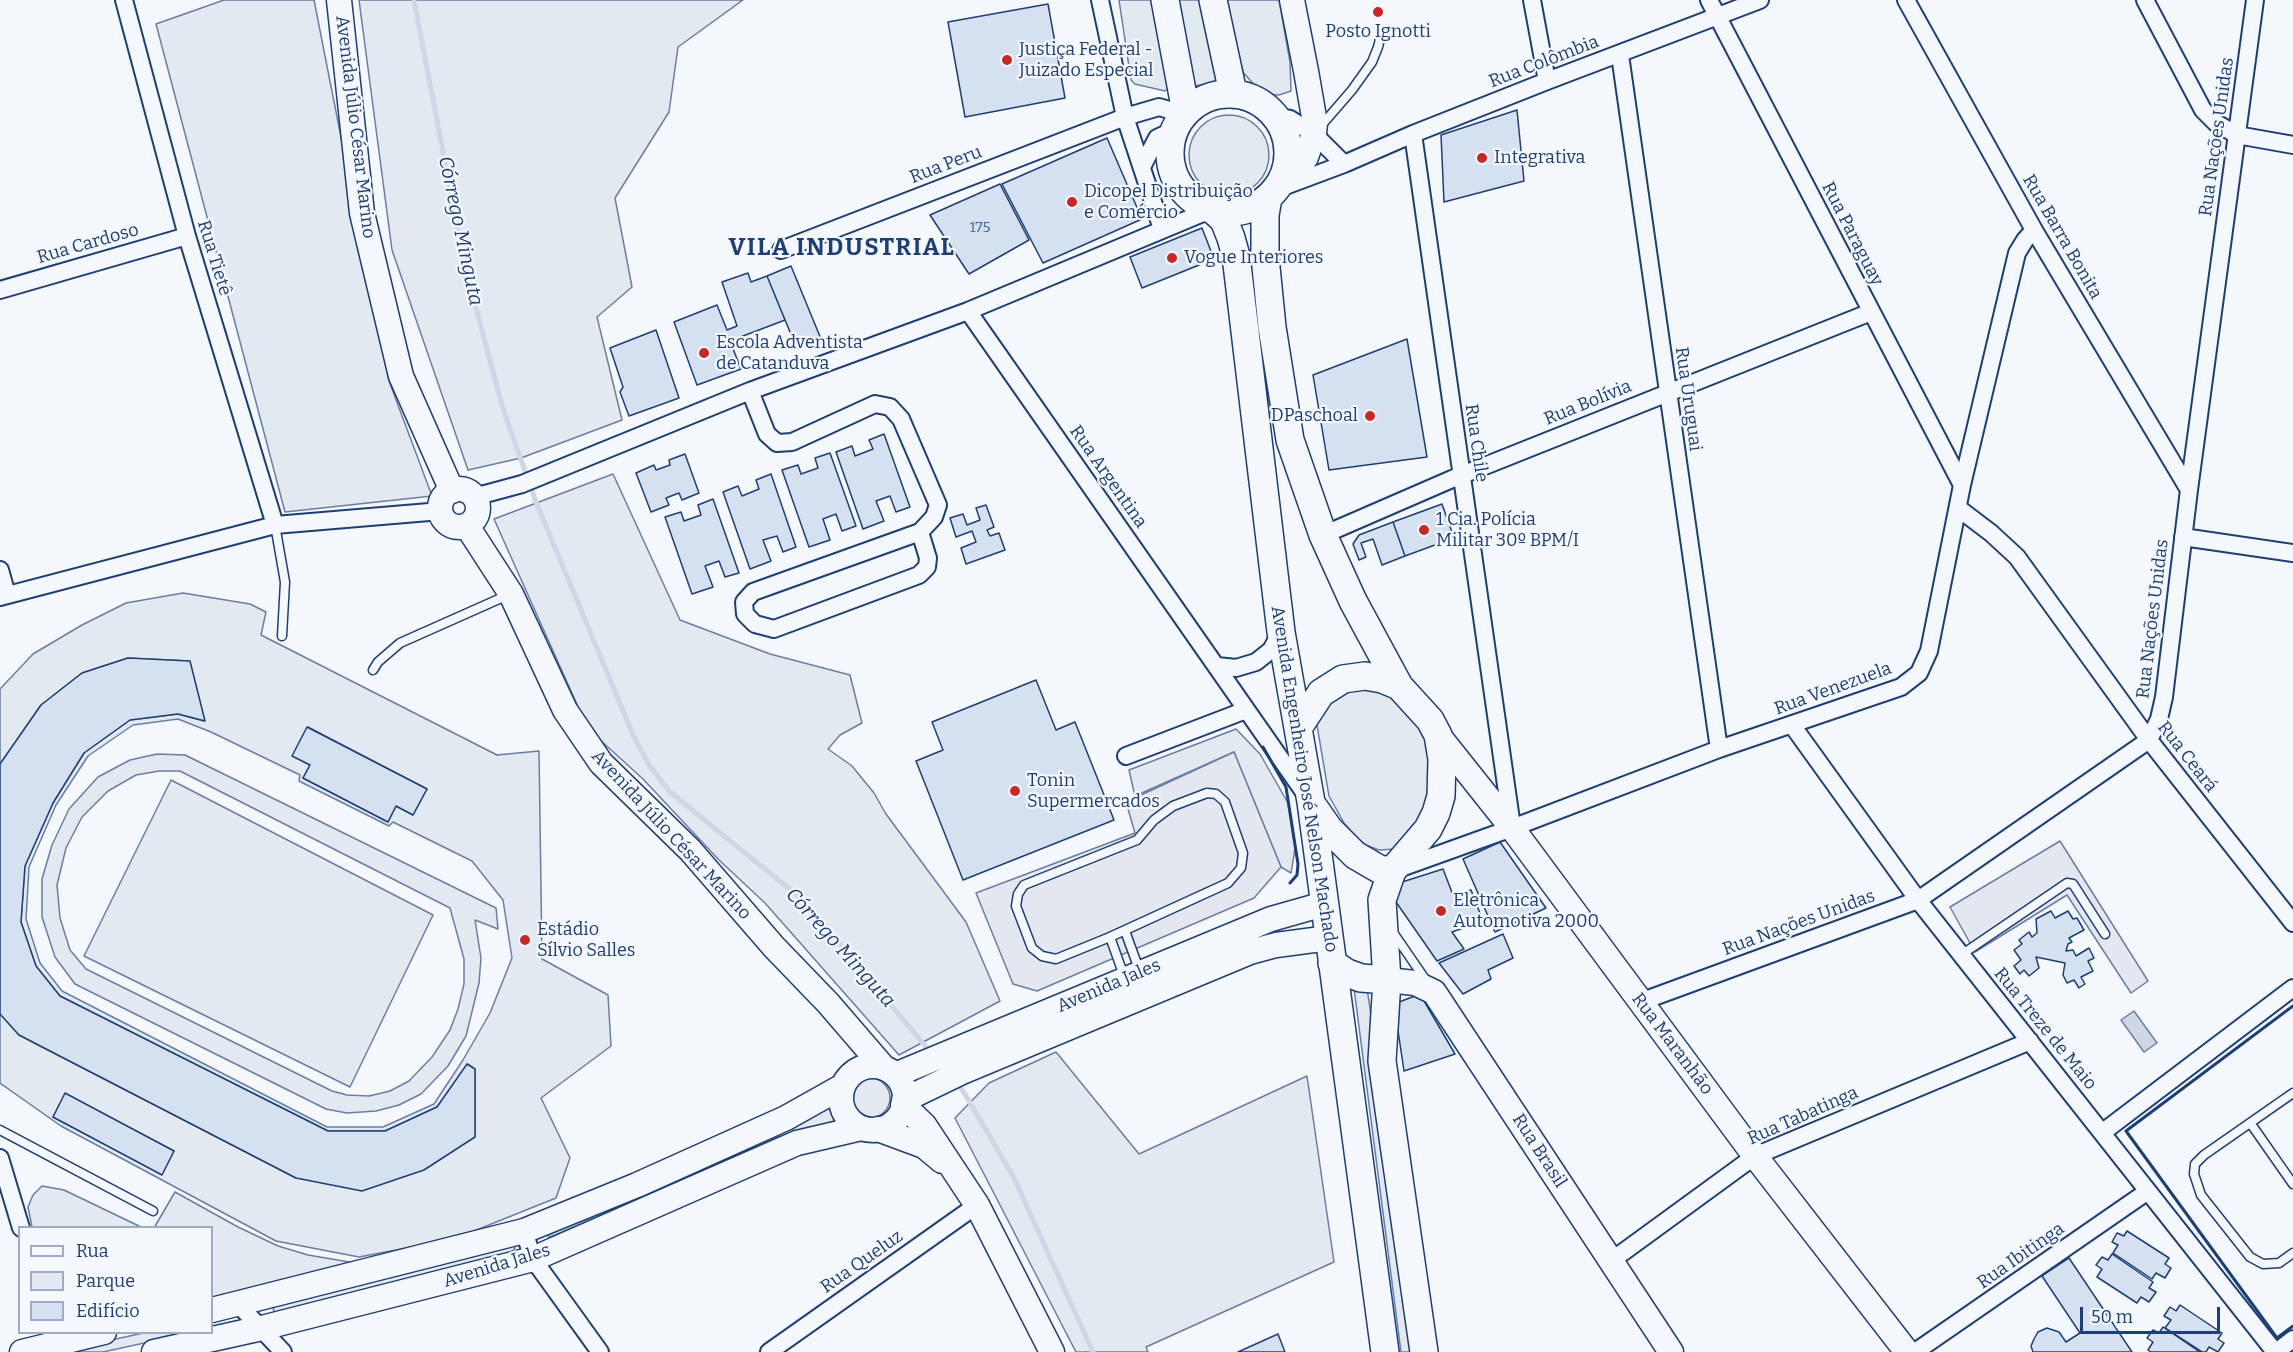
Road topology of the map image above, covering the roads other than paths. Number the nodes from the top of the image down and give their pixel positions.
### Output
1 (124, 0) edge
2 (339, 0) edge
3 (1100, 0) edge
4 (1165, 0) edge
5 (1213, 0) edge
6 (1292, 0) edge
7 (1532, 0) edge
8 (1709, 0) edge
9 (1760, 0) edge
10 (1906, 0) edge
11 (2145, 0) edge
12 (2255, 0) edge
13 (1718, 17) junction
14 (1382, 31) dead end
15 (1620, 55) junction
16 (1547, 81) junction
17 (1233, 93) junction
18 (1125, 117) junction
19 (1277, 117) junction
20 (1181, 119) junction
21 (1314, 134) junction
22 (1413, 134) junction
23 (2237, 135) junction
24 (2293, 145) edge
25 (1344, 164) junction
26 (1142, 167) junction
27 (1274, 190) junction
28 (1212, 210) junction
29 (1162, 229) junction
30 (2034, 230) junction
31 (187, 236) junction
32 (781, 250) dead end
33 (0, 290) edge
34 (968, 311) junction
35 (1870, 312) junction
36 (750, 391) junction
37 (1667, 392) junction
38 (1461, 475) junction
39 (1962, 485) junction
40 (2189, 490) junction
41 (456, 500) junction
42 (1958, 508) junction
43 (275, 525) junction
44 (920, 532) junction
45 (1323, 535) junction
46 (2183, 537) junction
47 (2293, 553) edge
48 (0, 570) edge
49 (511, 594) junction
50 (4, 596) edge
51 (1281, 632) junction
52 (282, 636) dead end
53 (1217, 666) junction
54 (373, 670) dead end
55 (1399, 686) junction
56 (1246, 710) junction
57 (1792, 725) junction
58 (1298, 728) junction
59 (1438, 735) junction
60 (2149, 740) junction
61 (1719, 749) junction
62 (1126, 756) dead end
63 (1311, 802) junction
64 (1512, 828) junction
65 (1392, 871) junction
66 (1918, 900) junction
67 (1324, 904) junction
68 (1382, 917) junction
69 (2293, 923) edge
70 (1125, 931) junction
71 (2105, 934) dead end
72 (1110, 937) junction
73 (1330, 950) junction
74 (1961, 955) junction
75 (1133, 976) junction
76 (1387, 980) junction
77 (2293, 988) edge
78 (1434, 992) junction
79 (1640, 1002) junction
80 (828, 1003) junction
81 (2030, 1041) junction
82 (947, 1066) junction
83 (890, 1071) junction
84 (847, 1080) junction
85 (2293, 1093) edge
86 (904, 1103) junction
87 (2251, 1124) junction
88 (869, 1129) junction
89 (0, 1130) edge
90 (2103, 1132) junction
91 (1755, 1156) junction
92 (0, 1158) edge
93 (955, 1172) junction
94 (2293, 1185) edge
95 (2148, 1191) junction
96 (977, 1205) junction
97 (153, 1211) dead end
98 (21, 1226) edge
99 (524, 1231) junction
100 (2293, 1252) edge
101 (533, 1259) junction
102 (1611, 1261) junction
103 (238, 1304) junction
104 (213, 1310) edge
105 (262, 1328) junction
106 (88, 1334) edge
107 (55, 1338) edge
108 (2293, 1339) edge
109 (22, 1352) edge
110 (154, 1352) edge
111 (284, 1352) edge
112 (600, 1352) edge
113 (769, 1352) edge
114 (1052, 1352) edge
115 (1385, 1352) edge
116 (1424, 1352) edge
117 (1671, 1352) edge
118 (1907, 1352) edge
119 (1915, 1352) edge
120 (2276, 1352) edge

1 - 31 street, Rua Tietê
2 - 41 street, Avenida Júlio César Marino
3 - 18 street
4 - 20 main road
5 - 17 main road
6 - 21 street
7 - 16 street
8 - 13 street, Rua Paraguay
9 - 13 street, Rua Colômbia
10 - 30 street, Rua Barra Bonita
11 - 23 street
12 - 23 street, Rua Nações Unidas
13 - 15 street, Rua Colômbia
13 - 35 street, Rua Paraguay
14 - 21 lane
15 - 16 street, Rua Colômbia
15 - 37 street, Rua Uruguai
16 - 22 street, Rua Colômbia
17 - 19 main road
17 - 20 main road
18 - 20 street, Rua Peru
18 - 26 street
18 - 32 street, Rua Peru
19 - 21 street
19 - 27 main road
20 - 26 street
20 - 28 main road
21 - 25 street
21 - 27 street
22 - 25 street, Rua Colômbia
22 - 38 street, Rua Chile
23 - 24 street
23 - 40 street, Rua Nações Unidas
25 - 27 street, Rua Colômbia
26 - 29 street
27 - 28 main road
27 - 45 main road
28 - 29 street
28 - 51 main road, Avenida Engenheiro José Nelson Machado
29 - 34 street
30 - 39 street, Rua Venezuela
30 - 40 street, Rua Barra Bonita
31 - 33 street, Rua Cardoso
31 - 43 street, Rua Tietê
34 - 36 street
34 - 53 street, Rua Argentina
35 - 37 street, Rua Bolívia
35 - 39 street, Rua Paraguay
36 - 41 street
36 - 44 street
37 - 38 street, Rua Bolívia
37 - 61 street, Rua Uruguai
38 - 45 street, Rua Bolívia
38 - 64 street, Rua Chile
39 - 42 street, Rua Venezuela
40 - 46 street, Rua Nações Unidas
41 - 43 street
41 - 49 street, Avenida Júlio César Marino
42 - 57 street, Rua Venezuela
42 - 60 street, Rua Ceará
43 - 50 street
43 - 52 lane
44 - 44 street
45 - 55 main road
46 - 47 street
46 - 60 street, Rua Nações Unidas
48 - 50 street
49 - 54 lane
49 - 80 street, Avenida Júlio César Marino
51 - 53 street
51 - 58 main road, Avenida Engenheiro José Nelson Machado
53 - 56 street, Rua Argentina
55 - 58 main road
55 - 59 main road
56 - 62 street
56 - 63 street, Rua Argentina
57 - 61 street, Rua Venezuela
57 - 66 street, Rua Treze de Maio
58 - 63 main road, Avenida Engenheiro José Nelson Machado
59 - 64 street, Rua Maranhão
59 - 65 main road
60 - 66 street, Rua Nações Unidas
60 - 69 street, Rua Ceará
61 - 64 street, Rua Venezuela
63 - 65 main road
63 - 67 main road, Avenida Engenheiro José Nelson Machado
64 - 65 street, Rua Venezuela
64 - 79 street, Rua Maranhão
65 - 68 main road
66 - 74 street, Rua Treze de Maio
66 - 79 street, Rua Nações Unidas
67 - 73 main road, Avenida Engenheiro José Nelson Machado
67 - 75 street, Avenida Jales
68 - 76 main road
68 - 78 lane
70 - 72 lane
70 - 72 lane
70 - 75 lane
71 - 74 lane
72 - 75 lane
73 - 76 main road
73 - 82 street, Avenida Jales
73 - 115 main road, Avenida Engenheiro José Nelson Machado
74 - 81 street, Rua Treze de Maio
75 - 82 street, Avenida Jales
76 - 78 street
76 - 116 main road
77 - 90 street
78 - 102 street, Rua Brasil
79 - 91 street, Rua Maranhão
80 - 83 street, Avenida Júlio César Marino
80 - 84 street, Avenida Júlio César Marino
81 - 90 street, Rua Treze de Maio
81 - 91 street, Rua Tabatinga
82 - 83 street, Avenida Jales
82 - 86 street, Avenida Jales
83 - 84 street
83 - 86 street
84 - 88 street
84 - 99 street, Avenida Jales
85 - 87 lane
86 - 88 street
86 - 93 street
87 - 94 lane
87 - 100 lane
88 - 93 street
88 - 101 street, Avenida Jales
89 - 97 lane
90 - 95 street, Rua Treze de Maio
91 - 102 street, Rua Tabatinga
91 - 118 street, Rua Maranhão
92 - 98 street
93 - 96 street
95 - 119 street, Rua Ibitinga
95 - 120 street, Rua Treze de Maio
96 - 113 street, Rua Queluz
96 - 114 street
99 - 101 street
99 - 103 street, Avenida Jales
101 - 105 street, Avenida Jales
101 - 112 street
102 - 117 street, Rua Brasil
103 - 104 street, Avenida Jales
103 - 105 street
105 - 110 street, Avenida Jales
105 - 111 street
106 - 107 street
107 - 109 street
108 - 120 street

